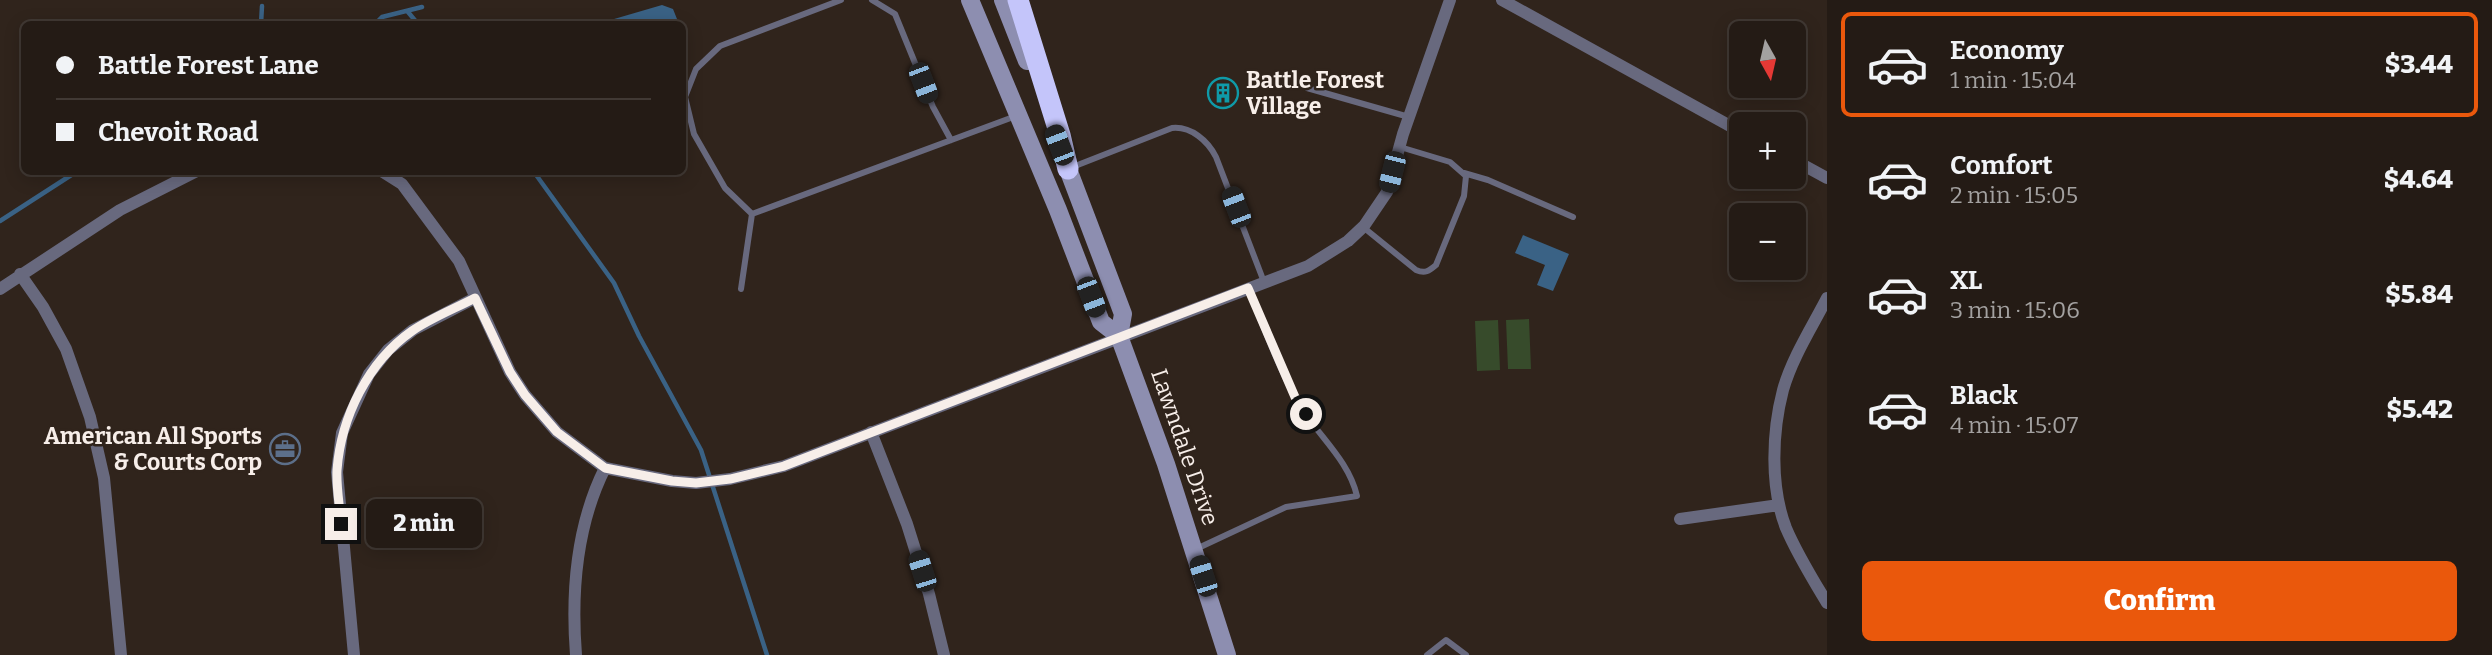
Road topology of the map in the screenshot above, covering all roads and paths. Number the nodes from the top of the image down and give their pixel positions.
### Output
1 (841, 0) edge
2 (872, 0) edge
3 (970, 0) edge
4 (1003, 0) edge
5 (1018, 0) edge
6 (1450, 0) edge
7 (1502, 0) edge
8 (1307, 88) dead end
9 (686, 94) edge
10 (686, 101) edge
11 (1017, 116) junction
12 (1409, 117) junction
13 (1729, 125) edge
14 (951, 140) junction
15 (1399, 146) junction
16 (1806, 167) edge
17 (1068, 169) junction
18 (1464, 173) junction
19 (189, 175) edge
20 (388, 175) edge
21 (1827, 178) edge
22 (752, 214) junction
23 (1573, 217) dead end
24 (1363, 227) junction
25 (20, 274) junction
26 (1264, 282) junction
27 (1248, 288) junction
28 (0, 289) edge
29 (741, 289) dead end
30 (475, 298) junction
31 (1827, 298) edge
32 (1119, 336) junction
33 (871, 432) junction
34 (605, 468) junction
35 (1779, 505) junction
36 (1680, 519) dead end
37 (1194, 550) junction
38 (1827, 603) edge
39 (121, 655) edge
40 (354, 655) edge
41 (576, 655) edge
42 (944, 655) edge
43 (1227, 655) edge
44 (1427, 655) edge
45 (1466, 655) edge

1 - 9 lane
2 - 14 lane
3 - 11 main road, Lawndale Drive
4 - 17 main road, Lawndale Drive
5 - 17 highway
6 - 12 street
7 - 13 street
8 - 12 lane
10 - 22 lane
11 - 14 lane
11 - 32 main road, Lawndale Drive
12 - 15 street
14 - 22 lane
15 - 18 lane
15 - 24 street
16 - 21 street
17 - 26 lane
17 - 32 main road, Lawndale Drive
18 - 23 lane
18 - 24 lane
19 - 25 street
20 - 30 street
22 - 29 lane
24 - 26 street
25 - 28 street
25 - 39 street
26 - 27 street
27 - 32 street
27 - 37 lane
30 - 34 street
30 - 40 street
31 - 35 street
32 - 33 street
32 - 37 main road, Lawndale Drive
33 - 34 street
33 - 42 street
34 - 41 street
35 - 36 street
35 - 38 street
37 - 43 main road, Lawndale Drive
44 - 45 lane

